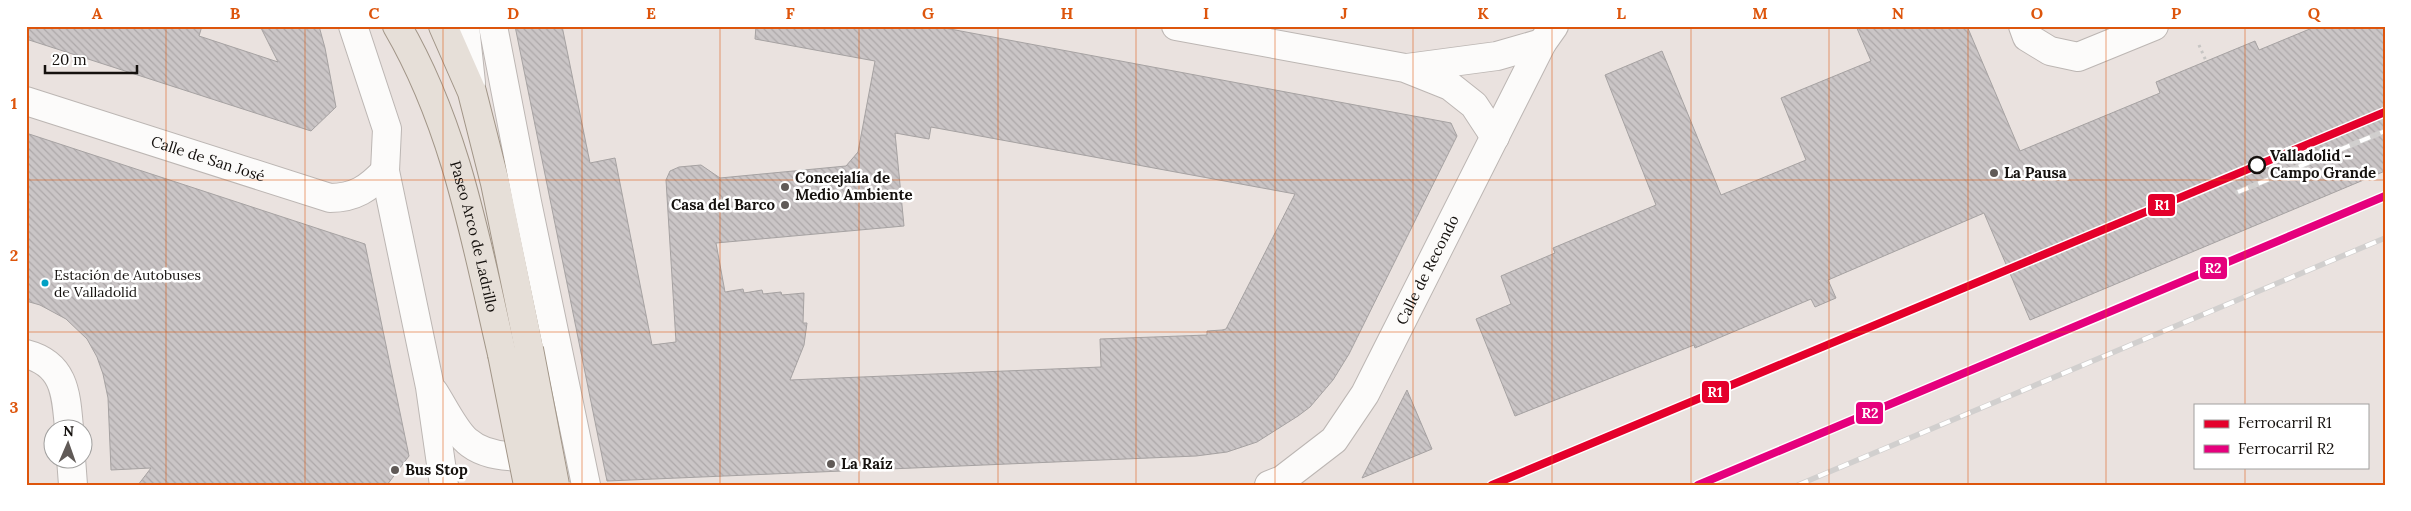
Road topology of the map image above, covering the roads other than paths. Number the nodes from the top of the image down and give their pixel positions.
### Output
1 (352, 26) edge
2 (397, 26) edge
3 (442, 26) edge
4 (464, 26) edge
5 (493, 26) edge
6 (1176, 26) edge
7 (2023, 26) edge
8 (2154, 26) edge
9 (1548, 34) edge
10 (1405, 68) junction
11 (472, 92) junction
12 (26, 101) edge
13 (1495, 136) junction
14 (385, 171) junction
15 (26, 354) edge
16 (430, 387) junction
17 (68, 418) edge
18 (573, 425) junction
19 (72, 468) edge
20 (73, 485) edge
21 (444, 485) edge
22 (528, 485) edge
23 (555, 485) edge
24 (586, 485) edge
25 (1269, 485) edge

1 - 14 street
2 - 22 main road, Paseo Arco de Ladrillo, bridge
3 - 11 main road, Paseo Arco de Ladrillo
4 - 11 street, Paseo Arco de Ladrillo
5 - 18 street
6 - 10 street
7 - 8 street
9 - 10 street
9 - 13 street, Calle de Recondo
10 - 13 street
11 - 23 main road, Paseo Arco de Ladrillo, bridge
12 - 14 street, Calle de San José
13 - 25 street, Calle de Recondo
14 - 16 street
15 - 17 street
16 - 18 street
16 - 21 street
18 - 24 street
19 - 20 street

